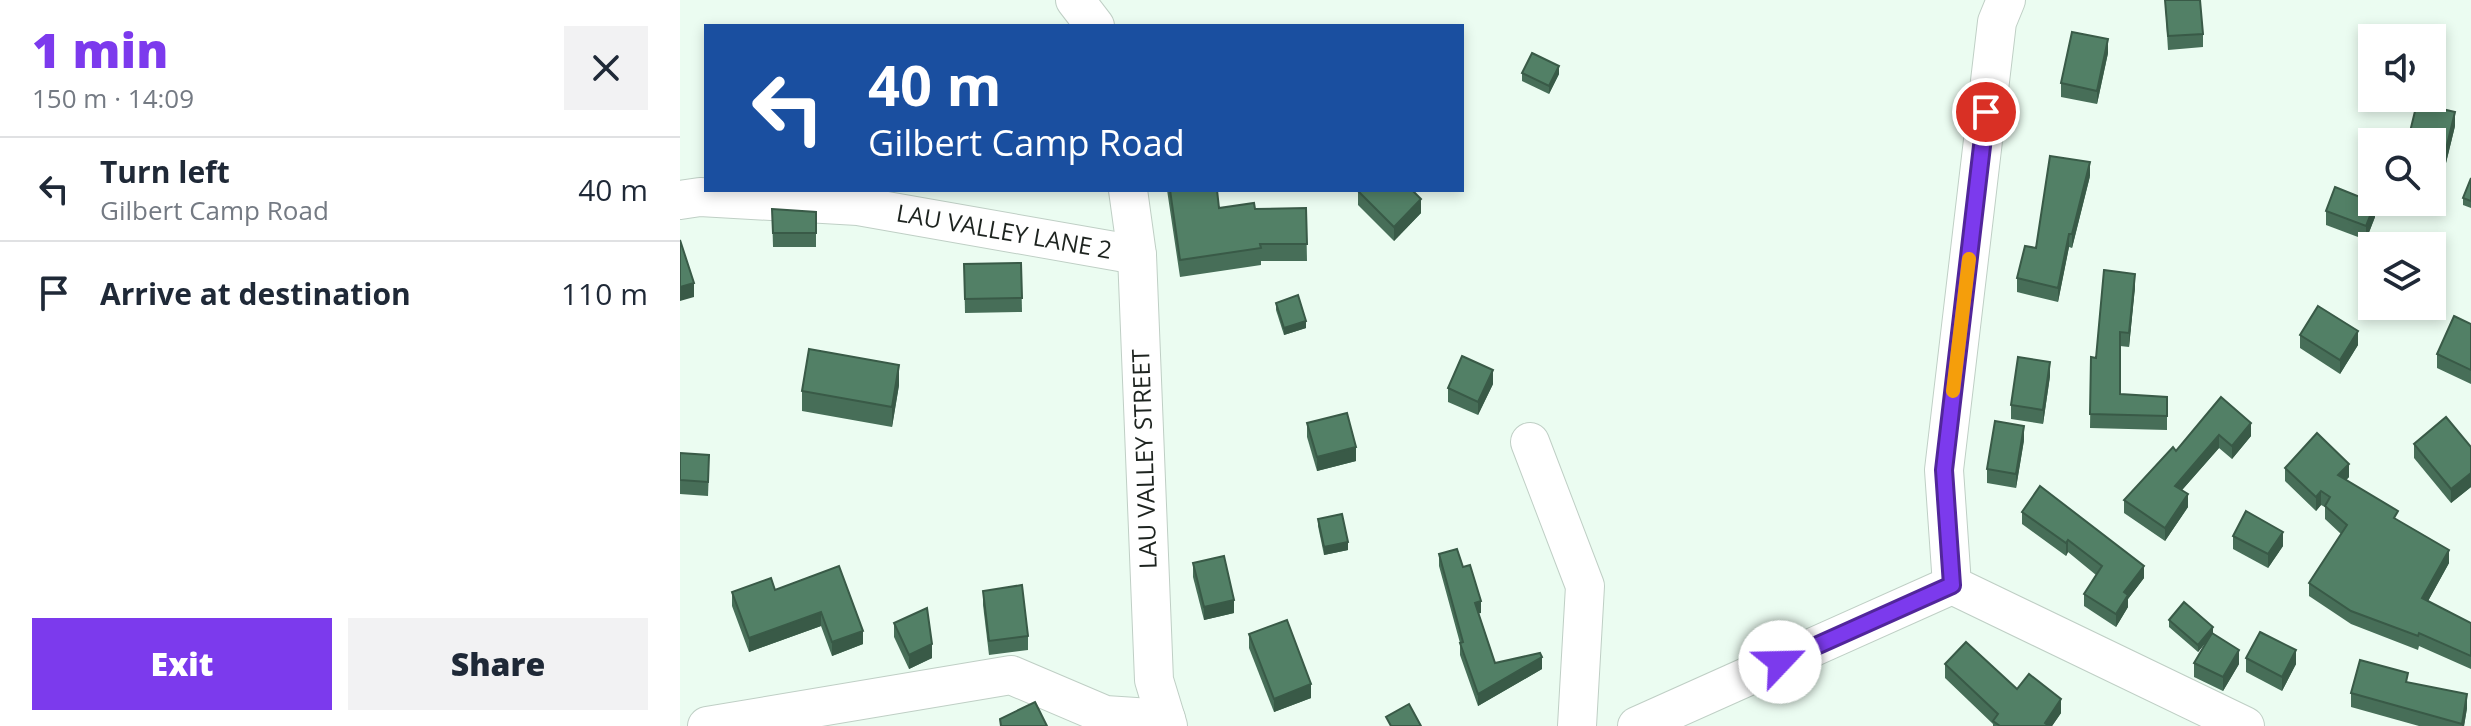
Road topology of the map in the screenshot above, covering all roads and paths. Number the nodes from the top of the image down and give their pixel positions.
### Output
1 (1075, 0) edge
2 (2006, 0) edge
3 (1093, 24) edge
4 (1128, 192) edge
5 (680, 200) edge
6 (1137, 255) junction
7 (1530, 442) dead end
8 (1952, 585) junction
9 (1167, 722) edge
10 (707, 726) edge
11 (1577, 726) edge
12 (1637, 726) edge
13 (2245, 726) edge

1 - 3 street
2 - 8 street
4 - 6 street, LAU VALLEY STREET
5 - 6 street, LAU VALLEY LANE 2
6 - 9 street, LAU VALLEY STREET
7 - 11 street
8 - 12 street
8 - 13 street
9 - 10 street

